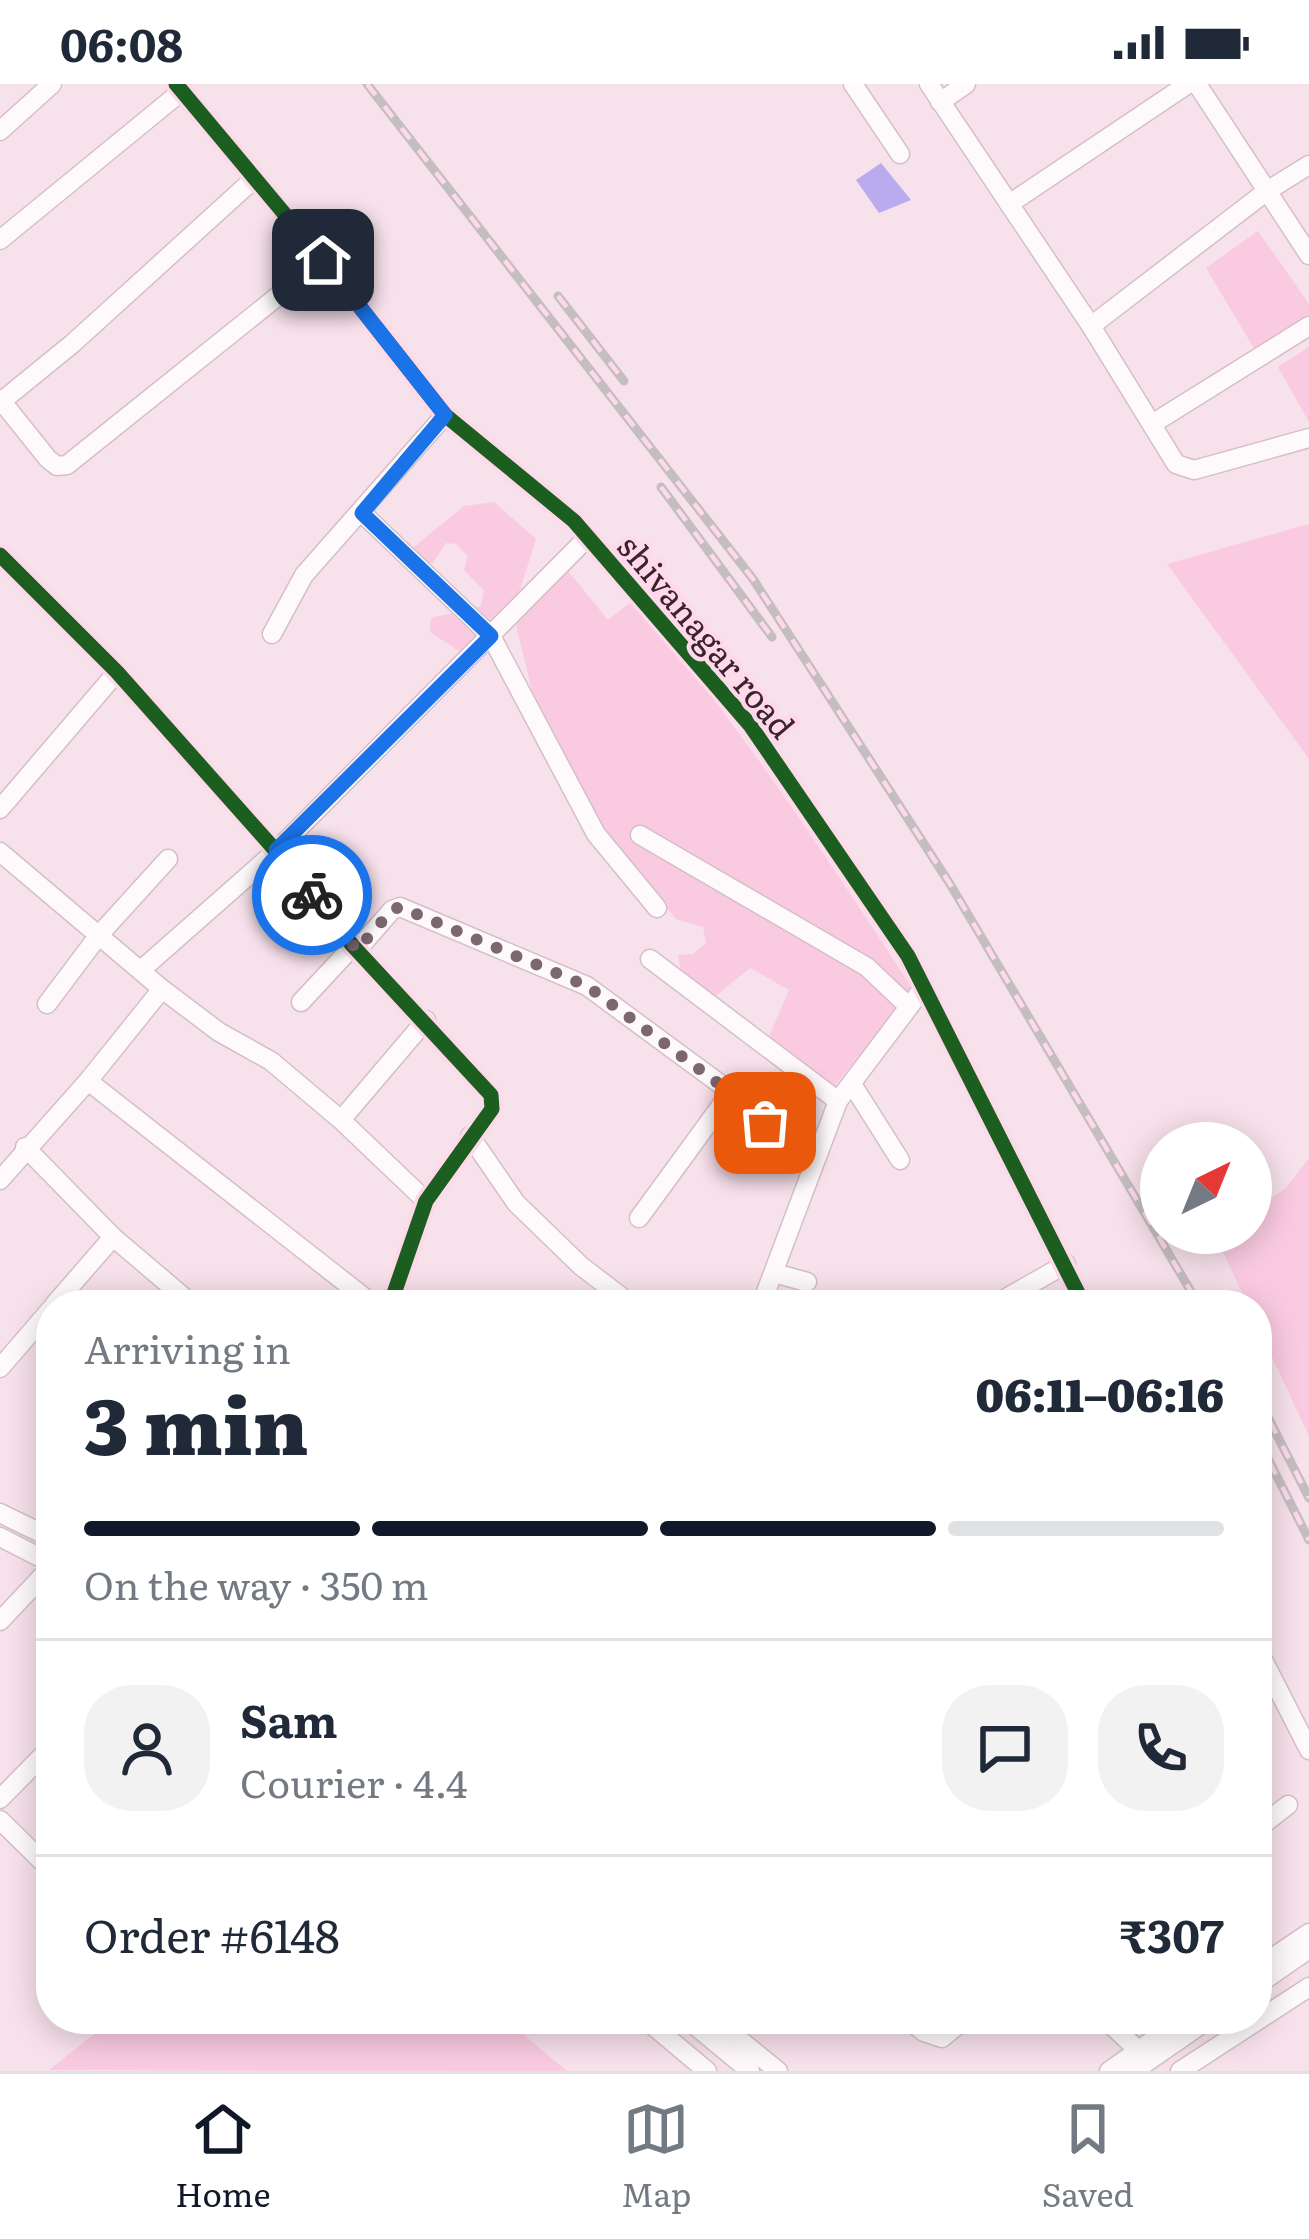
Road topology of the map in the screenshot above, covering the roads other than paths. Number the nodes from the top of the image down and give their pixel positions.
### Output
1 (52, 84) edge
2 (853, 84) edge
3 (928, 84) edge
4 (967, 84) edge
5 (1188, 84) edge
6 (1197, 84) edge
7 (179, 88) edge
8 (940, 102) junction
9 (0, 131) edge
10 (900, 154) dead end
11 (1309, 165) edge
12 (255, 178) junction
13 (1268, 191) junction
14 (1009, 204) junction
15 (0, 240) edge
16 (1309, 256) edge
17 (323, 260) junction
18 (1091, 326) junction
19 (1309, 326) edge
20 (1, 400) edge
21 (445, 415) junction
22 (1152, 424) junction
23 (1309, 437) edge
24 (362, 513) junction
25 (587, 537) junction
26 (0, 555) edge
27 (272, 634) dead end
28 (491, 636) junction
29 (117, 673) junction
30 (0, 808) edge
31 (640, 835) dead end
32 (276, 850) junction
33 (0, 852) edge
34 (168, 859) dead end
35 (657, 908) dead end
36 (100, 935) junction
37 (355, 948) junction
38 (650, 959) dead end
39 (141, 970) junction
40 (923, 987) junction
41 (162, 989) junction
42 (301, 1002) dead end
43 (47, 1004) dead end
44 (908, 1006) junction
45 (426, 1020) junction
46 (88, 1082) junction
47 (852, 1084) junction
48 (730, 1092) junction
49 (838, 1101) junction
50 (341, 1120) junction
51 (470, 1136) junction
52 (0, 1143) edge
53 (21, 1152) junction
54 (900, 1160) dead end
55 (812, 1162) junction
56 (0, 1180) edge
57 (427, 1201) junction
58 (639, 1218) dead end
59 (113, 1237) junction
60 (1066, 1264) junction
61 (774, 1273) junction
62 (807, 1282) dead end
63 (68, 1290) edge
64 (175, 1290) edge
65 (355, 1290) edge
66 (395, 1290) edge
67 (612, 1290) edge
68 (767, 1290) edge
69 (1020, 1290) edge
70 (1077, 1290) edge
71 (36, 1326) edge
72 (32, 1330) junction
73 (36, 1333) edge
74 (0, 1368) edge
75 (0, 1513) edge
76 (36, 1531) edge
77 (4, 1546) edge
78 (36, 1559) edge
79 (36, 1581) edge
80 (0, 1621) edge
81 (1272, 1677) edge
82 (1309, 1750) edge
83 (36, 1762) edge
84 (0, 1799) edge
85 (1288, 1805) dead end
86 (1272, 1817) edge
87 (0, 1820) edge
88 (36, 1855) edge
89 (1309, 1933) edge
90 (1309, 1949) edge
91 (1272, 1958) edge
92 (1272, 1975) edge
93 (1309, 1987) edge
94 (1272, 2011) edge
95 (663, 2034) edge
96 (705, 2034) edge
97 (732, 2034) edge
98 (1121, 2034) edge
99 (1162, 2034) edge
100 (1187, 2034) edge
101 (1237, 2034) edge
102 (1139, 2051) junction
103 (707, 2071) edge
104 (750, 2071) edge
105 (778, 2071) edge
106 (1109, 2071) edge
107 (1134, 2071) edge
108 (1180, 2071) edge

1 - 9 street
2 - 10 street
3 - 8 street
4 - 8 street
5 - 14 street
6 - 13 street
7 - 12 street, shivanagar road
7 - 15 street
8 - 14 street
11 - 13 street
12 - 17 street, shivanagar road
12 - 20 street
13 - 16 street
13 - 18 street
14 - 18 street
17 - 20 street
17 - 21 street, shivanagar road
18 - 22 street
19 - 22 street
21 - 24 street
21 - 25 street, shivanagar road
22 - 23 street
24 - 27 street
24 - 28 street
25 - 28 street
25 - 40 street, shivanagar road
26 - 29 street
28 - 32 street
28 - 35 street
29 - 30 street
29 - 32 street
31 - 44 street
32 - 37 street
32 - 39 street
33 - 36 street
34 - 36 street
36 - 39 street
36 - 43 street
37 - 42 street
37 - 45 street
37 - 48 street
38 - 49 street
39 - 41 street
40 - 44 street
40 - 60 street, shivanagar road
41 - 46 street
41 - 50 street
44 - 47 street
45 - 50 street
45 - 51 street
46 - 53 street
46 - 65 street
47 - 49 street
47 - 54 street
48 - 55 street
48 - 58 street
49 - 55 street
50 - 57 street
51 - 57 street
51 - 67 street
52 - 53 street
53 - 56 street
53 - 59 street
55 - 61 street
57 - 66 street
59 - 63 street
59 - 64 street
60 - 69 street
60 - 70 street, shivanagar road
61 - 62 street
61 - 68 street
71 - 72 street
72 - 73 street
72 - 74 street
75 - 76 street
77 - 78 street
79 - 80 street
81 - 82 street
83 - 84 street
85 - 86 street
87 - 88 street
89 - 91 street
90 - 92 street
93 - 94 street
95 - 103 street
96 - 104 street
97 - 105 street
98 - 102 street
99 - 102 street
100 - 107 street
101 - 108 street
102 - 106 street

